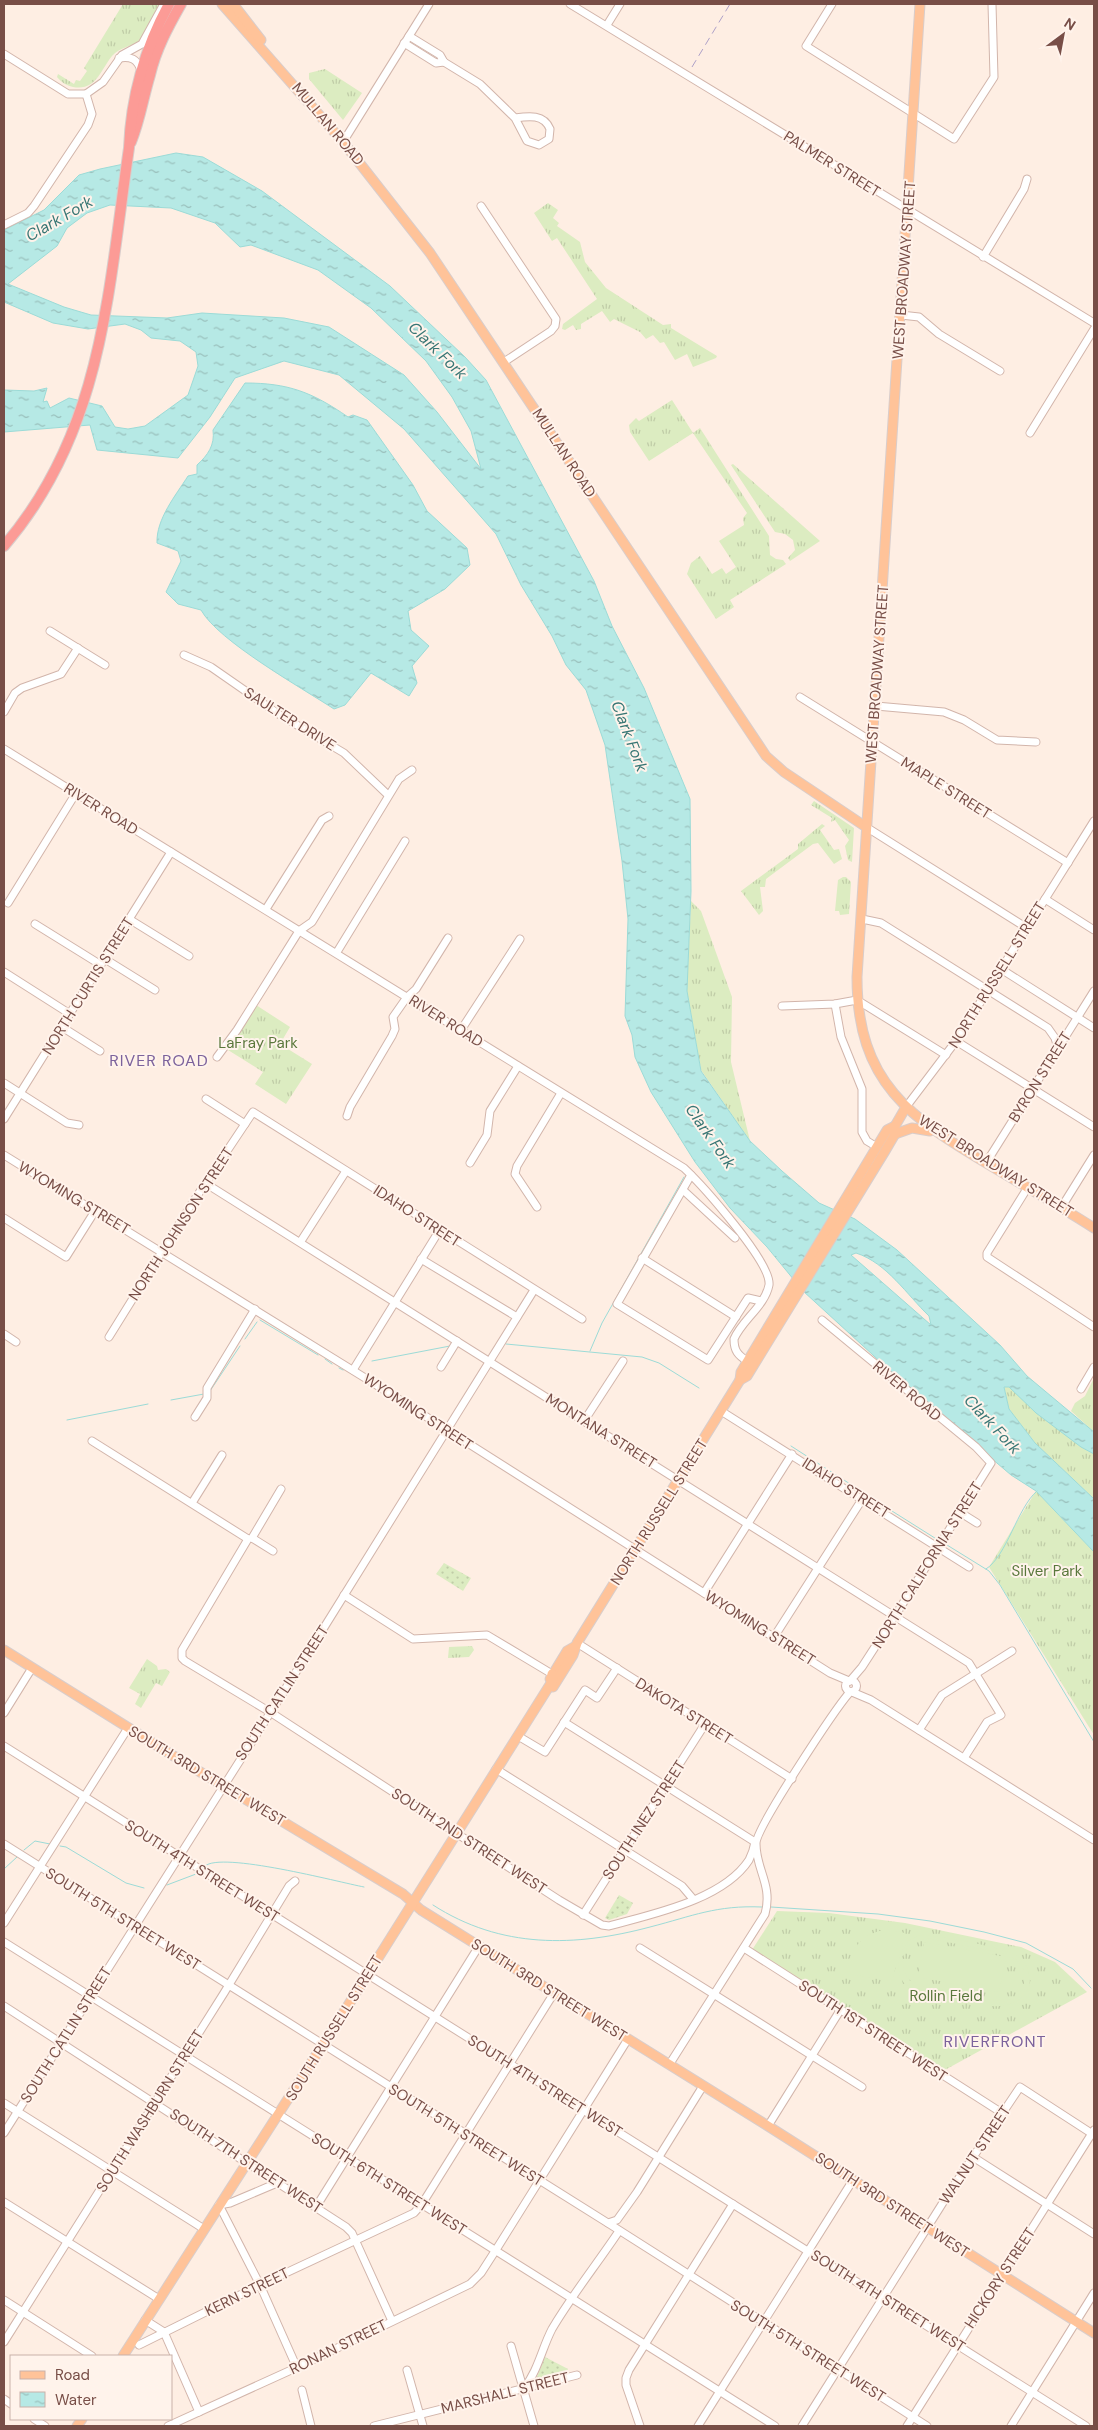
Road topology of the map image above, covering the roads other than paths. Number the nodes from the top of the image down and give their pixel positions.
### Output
1 (164, 4) edge
2 (169, 4) edge
3 (181, 4) edge
4 (185, 4) edge
5 (222, 4) edge
6 (233, 4) edge
7 (429, 4) edge
8 (570, 4) edge
9 (620, 4) edge
10 (832, 4) edge
11 (920, 4) edge
12 (992, 4) edge
13 (607, 25) junction
14 (409, 36) junction
15 (160, 43) junction
16 (404, 43) junction
17 (4, 54) edge
18 (119, 58) junction
19 (275, 62) junction
20 (444, 62) junction
21 (141, 71) junction
22 (86, 94) junction
23 (913, 112) junction
24 (515, 118) junction
25 (343, 142) junction
26 (129, 148) junction
27 (1027, 179) dead end
28 (481, 206) dead end
29 (908, 211) junction
30 (4, 225) edge
31 (983, 257) junction
32 (901, 315) junction
33 (1094, 323) edge
34 (1094, 328) edge
35 (504, 362) junction
36 (1000, 371) dead end
37 (1030, 433) dead end
38 (4, 546) edge
39 (50, 631) dead end
40 (78, 648) junction
41 (184, 655) dead end
42 (105, 665) dead end
43 (800, 697) dead end
44 (875, 707) junction
45 (4, 712) edge
46 (1036, 742) dead end
47 (873, 743) junction
48 (4, 748) edge
49 (412, 770) dead end
50 (76, 793) junction
51 (388, 795) junction
52 (329, 816) dead end
53 (1094, 821) edge
54 (866, 827) junction
55 (1092, 830) edge
56 (405, 841) dead end
57 (172, 852) junction
58 (1068, 863) junction
59 (1045, 899) junction
60 (8, 903) dead end
61 (266, 909) junction
62 (130, 919) junction
63 (862, 920) junction
64 (35, 924) dead end
65 (1027, 928) junction
66 (1094, 930) edge
67 (299, 931) junction
68 (448, 938) dead end
69 (520, 939) dead end
70 (337, 952) junction
71 (189, 956) dead end
72 (103, 962) junction
73 (1001, 969) junction
74 (4, 972) edge
75 (154, 990) dead end
76 (988, 991) junction
77 (1094, 991) edge
78 (407, 997) junction
79 (857, 1000) junction
80 (835, 1004) junction
81 (782, 1006) dead end
82 (70, 1014) junction
83 (1078, 1018) junction
84 (62, 1027) junction
85 (1094, 1028) edge
86 (461, 1030) junction
87 (956, 1041) junction
88 (1058, 1048) junction
89 (100, 1051) dead end
90 (946, 1055) junction
91 (217, 1057) dead end
92 (518, 1066) junction
93 (4, 1083) edge
94 (1032, 1088) junction
95 (20, 1093) junction
96 (561, 1093) junction
97 (206, 1099) dead end
98 (906, 1107) junction
99 (253, 1112) joint
100 (347, 1116) dead end
101 (4, 1119) edge
102 (245, 1124) junction
103 (79, 1125) dead end
104 (1094, 1128) edge
105 (895, 1130) junction
106 (936, 1132) junction
107 (877, 1147) junction
108 (4, 1155) edge
109 (1094, 1155) edge
110 (470, 1163) dead end
111 (986, 1163) junction
112 (346, 1171) junction
113 (691, 1175) junction
114 (205, 1183) junction
115 (1028, 1187) junction
116 (683, 1190) junction
117 (847, 1203) junction
118 (537, 1207) dead end
119 (1061, 1208) junction
120 (95, 1211) junction
121 (4, 1218) edge
122 (1094, 1228) edge
123 (439, 1231) junction
124 (735, 1238) dead end
125 (301, 1241) junction
126 (162, 1251) junction
127 (642, 1258) junction
128 (421, 1259) junction
129 (534, 1290) junction
130 (789, 1299) junction
131 (761, 1301) junction
132 (396, 1302) junction
133 (255, 1309) junction
134 (517, 1317) junction
135 (736, 1317) junction
136 (582, 1319) dead end
137 (822, 1320) dead end
138 (1094, 1327) edge
139 (4, 1334) edge
140 (109, 1337) dead end
141 (457, 1341) junction
142 (16, 1342) dead end
143 (489, 1361) junction
144 (623, 1361) dead end
145 (747, 1361) junction
146 (441, 1367) dead end
147 (1094, 1367) edge
148 (353, 1370) junction
149 (740, 1380) junction
150 (1081, 1389) dead end
151 (721, 1410) junction
152 (195, 1417) dead end
153 (584, 1421) junction
154 (446, 1429) junction
155 (92, 1441) dead end
156 (792, 1454) junction
157 (222, 1455) dead end
158 (991, 1463) joint
159 (679, 1480) junction
160 (282, 1489) dead end
161 (863, 1498) junction
162 (192, 1503) junction
163 (961, 1513) junction
164 (748, 1523) junction
165 (977, 1523) dead end
166 (250, 1539) junction
167 (939, 1547) junction
168 (635, 1551) junction
169 (273, 1552) dead end
170 (969, 1567) dead end
171 (819, 1568) junction
172 (704, 1593) junction
173 (344, 1595) junction
174 (896, 1616) junction
175 (774, 1637) junction
176 (575, 1645) junction
177 (4, 1650) edge
178 (1012, 1651) dead end
179 (32, 1668) junction
180 (616, 1668) junction
181 (552, 1674) junction
182 (976, 1674) junction
183 (850, 1686) junction
184 (542, 1697) junction
185 (270, 1712) junction
186 (4, 1713) edge
187 (564, 1722) junction
188 (705, 1724) junction
189 (128, 1728) junction
190 (919, 1730) junction
191 (518, 1736) junction
192 (4, 1746) edge
193 (964, 1758) junction
194 (496, 1769) junction
195 (792, 1778) junction
196 (222, 1786) junction
197 (666, 1786) junction
198 (84, 1797) junction
199 (456, 1832) junction
200 (1094, 1840) edge
201 (756, 1842) junction
202 (4, 1844) edge
203 (627, 1850) junction
204 (179, 1856) junction
205 (41, 1868) junction
206 (295, 1881) dead end
207 (693, 1899) junction
208 (409, 1901) junction
209 (272, 1915) junction
210 (583, 1915) junction
211 (4, 1922) edge
212 (134, 1927) junction
213 (4, 1942) edge
214 (479, 1946) junction
215 (640, 1948) dead end
216 (744, 1948) junction
217 (367, 1975) junction
218 (229, 1985) junction
219 (554, 1993) junction
220 (714, 1995) junction
221 (91, 1996) junction
222 (4, 2006) edge
223 (841, 2010) junction
224 (435, 2017) junction
225 (628, 2039) junction
226 (61, 2042) junction
227 (323, 2045) junction
228 (184, 2056) junction
229 (812, 2056) junction
230 (510, 2063) junction
231 (669, 2065) junction
232 (702, 2086) junction
233 (390, 2087) junction
234 (862, 2087) dead end
235 (155, 2102) junction
236 (4, 2104) edge
237 (583, 2110) junction
238 (17, 2112) junction
239 (1002, 2113) junction
240 (278, 2115) junction
241 (768, 2126) junction
242 (4, 2133) edge
243 (1094, 2133) edge
244 (465, 2135) junction
245 (659, 2157) junction
246 (973, 2157) junction
247 (347, 2158) junction
248 (247, 2163) junction
249 (112, 2171) junction
250 (853, 2180) junction
251 (539, 2181) junction
252 (277, 2183) junction
253 (4, 2202) edge
254 (422, 2204) junction
255 (733, 2204) junction
256 (220, 2205) junction
257 (1047, 2205) junction
258 (316, 2207) junction
259 (608, 2224) junction
260 (926, 2228) junction
261 (204, 2229) junction
262 (619, 2231) junction
263 (1094, 2234) edge
264 (68, 2241) junction
265 (356, 2241) junction
266 (495, 2250) junction
267 (809, 2251) junction
268 (1002, 2275) junction
269 (688, 2276) junction
270 (260, 2285) junction
271 (1094, 2293) edge
272 (571, 2298) junction
273 (882, 2298) junction
274 (159, 2299) junction
275 (4, 2300) edge
276 (22, 2312) junction
277 (145, 2320) junction
278 (392, 2321) junction
279 (1076, 2322) junction
280 (763, 2323) junction
281 (164, 2332) junction
282 (1094, 2334) edge
283 (4, 2342) edge
284 (645, 2345) junction
285 (957, 2345) junction
286 (139, 2346) dead end
287 (511, 2346) dead end
288 (90, 2355) edge
289 (123, 2355) edge
290 (297, 2368) junction
291 (407, 2370) dead end
292 (838, 2370) junction
293 (577, 2375) dead end
294 (524, 2388) junction
295 (302, 2390) dead end
296 (720, 2392) junction
297 (1032, 2393) junction
298 (200, 2412) junction
299 (420, 2414) junction
300 (912, 2417) junction
301 (168, 2426) edge
302 (311, 2426) edge
303 (374, 2426) edge
304 (423, 2426) edge
305 (534, 2426) edge
306 (640, 2426) edge
307 (698, 2426) edge
308 (775, 2426) edge
309 (802, 2426) edge
310 (907, 2426) edge
311 (927, 2426) edge
312 (1011, 2426) edge
313 (1086, 2426) edge

1 - 18 street
2 - 21 highway
3 - 15 highway
4 - 15 highway
5 - 19 main road, MULLAN ROAD
6 - 19 main road, MULLAN ROAD
7 - 14 street
8 - 13 street, PALMER STREET
9 - 13 street
10 - 23 street
11 - 23 main road, WEST BROADWAY STREET
12 - 23 street
13 - 29 street, PALMER STREET
14 - 16 street
14 - 20 street
15 - 26 highway
16 - 20 street
16 - 25 street
17 - 22 street
18 - 21 street
18 - 22 street
19 - 25 main road, MULLAN ROAD
20 - 24 street
21 - 26 highway
22 - 30 street
23 - 29 main road, WEST BROADWAY STREET
24 - 24 street
25 - 35 main road, MULLAN ROAD
26 - 38 highway
27 - 31 street
28 - 35 street
29 - 31 street, PALMER STREET
29 - 32 main road, WEST BROADWAY STREET
31 - 33 street, PALMER STREET
32 - 36 street
32 - 44 main road, WEST BROADWAY STREET
34 - 37 street
35 - 54 main road, MULLAN ROAD
39 - 40 street
40 - 42 street
40 - 45 street
41 - 51 street, SAULTER DRIVE
43 - 47 street, MAPLE STREET
44 - 46 street
44 - 47 main road, WEST BROADWAY STREET
47 - 54 main road, WEST BROADWAY STREET
47 - 58 street, MAPLE STREET
48 - 50 street, RIVER ROAD
49 - 51 street
50 - 57 street, RIVER ROAD
50 - 60 street
51 - 67 street
52 - 61 street
53 - 55 street, NORTH RUSSELL STREET
54 - 63 main road, WEST BROADWAY STREET
54 - 65 street
55 - 58 street, NORTH RUSSELL STREET
56 - 70 street
57 - 61 street, RIVER ROAD
57 - 62 street, NORTH CURTIS STREET
58 - 59 street, NORTH RUSSELL STREET
59 - 65 street, NORTH RUSSELL STREET
59 - 66 street
61 - 67 street, RIVER ROAD
62 - 71 street
62 - 72 street, NORTH CURTIS STREET
63 - 76 street
63 - 79 main road, WEST BROADWAY STREET
64 - 72 street
65 - 73 street, NORTH RUSSELL STREET
67 - 70 street, RIVER ROAD
67 - 91 street
68 - 78 street
69 - 86 street
70 - 78 street, RIVER ROAD
72 - 75 street
72 - 82 street, NORTH CURTIS STREET
73 - 76 street, NORTH RUSSELL STREET
73 - 83 street
74 - 82 street
76 - 87 street, NORTH RUSSELL STREET
76 - 88 street
77 - 83 street, BYRON STREET
78 - 86 street, RIVER ROAD
78 - 100 street
79 - 80 street
79 - 90 street
79 - 98 main road, WEST BROADWAY STREET
80 - 81 street
80 - 107 street
82 - 84 street, NORTH CURTIS STREET
83 - 85 street
83 - 88 street, BYRON STREET
84 - 89 street
84 - 95 street, NORTH CURTIS STREET
86 - 92 street, RIVER ROAD
87 - 90 street, NORTH RUSSELL STREET
87 - 94 street
88 - 94 street, BYRON STREET
90 - 98 street, NORTH RUSSELL STREET
92 - 96 street, RIVER ROAD
92 - 110 street
93 - 95 street
94 - 104 street
94 - 111 street, BYRON STREET
95 - 101 street, NORTH CURTIS STREET
95 - 103 street
96 - 113 street, RIVER ROAD
96 - 118 street
97 - 102 street
98 - 105 main road, NORTH RUSSELL STREET
98 - 106 main road, WEST BROADWAY STREET
99 - 102 street, NORTH JOHNSON STREET
99 - 112 street, IDAHO STREET
102 - 114 street, NORTH JOHNSON STREET
105 - 106 main road
105 - 107 main road, NORTH RUSSELL STREET
105 - 117 main road, NORTH RUSSELL STREET
106 - 111 main road, WEST BROADWAY STREET
107 - 117 main road, NORTH RUSSELL STREET
108 - 120 street, WYOMING STREET
109 - 119 street
111 - 115 main road, WEST BROADWAY STREET
112 - 123 street, IDAHO STREET
112 - 125 street
113 - 116 street
113 - 131 street, RIVER ROAD
114 - 125 street, MONTANA STREET
114 - 126 street, NORTH JOHNSON STREET
115 - 119 main road, WEST BROADWAY STREET
115 - 138 street
116 - 124 street
116 - 127 street
117 - 130 main road, NORTH RUSSELL STREET
119 - 122 main road, WEST BROADWAY STREET
120 - 121 street
120 - 126 street, WYOMING STREET
123 - 128 street
123 - 129 street, IDAHO STREET
125 - 132 street, MONTANA STREET
126 - 133 street, WYOMING STREET
126 - 140 street, NORTH JOHNSON STREET
127 - 135 street
127 - 135 street
128 - 132 street
128 - 134 street
129 - 134 street, SOUTH CATLIN STREET
129 - 136 street, IDAHO STREET
130 - 145 main road, NORTH RUSSELL STREET
130 - 149 main road, NORTH RUSSELL STREET
131 - 135 street
131 - 145 street, RIVER ROAD
132 - 141 street, MONTANA STREET
132 - 148 street
133 - 148 street, WYOMING STREET
133 - 152 street
134 - 143 street, SOUTH CATLIN STREET
137 - 158 street, RIVER ROAD
139 - 142 street
141 - 143 street, MONTANA STREET
141 - 146 street
143 - 153 street, MONTANA STREET
143 - 154 street, SOUTH CATLIN STREET
144 - 153 street
145 - 149 main road, NORTH RUSSELL STREET
147 - 150 street
148 - 154 street, WYOMING STREET
149 - 151 main road, NORTH RUSSELL STREET
151 - 156 street, IDAHO STREET
151 - 159 main road, NORTH RUSSELL STREET
153 - 159 street, MONTANA STREET
154 - 168 street, WYOMING STREET
154 - 173 street, SOUTH CATLIN STREET
155 - 162 street
156 - 161 street, IDAHO STREET
156 - 164 street
157 - 162 street
158 - 163 street, NORTH CALIFORNIA STREET
159 - 164 street, MONTANA STREET
159 - 168 main road, NORTH RUSSELL STREET
160 - 166 street
161 - 167 street, IDAHO STREET
161 - 171 street
162 - 166 street
163 - 165 street
163 - 167 street, NORTH CALIFORNIA STREET
164 - 171 street, MONTANA STREET
164 - 172 street
166 - 169 street
166 - 185 street, SOUTH 2ND STREET WEST
167 - 170 street, IDAHO STREET
167 - 174 street, NORTH CALIFORNIA STREET
168 - 172 street, WYOMING STREET
168 - 176 main road, NORTH RUSSELL STREET
171 - 174 street, MONTANA STREET
171 - 175 street
172 - 175 street, WYOMING STREET
173 - 181 street
173 - 185 street, SOUTH CATLIN STREET
174 - 182 street, MONTANA STREET
174 - 183 street, NORTH CALIFORNIA STREET
175 - 183 street, WYOMING STREET
176 - 180 street, DAKOTA STREET
176 - 181 main road, SOUTH RUSSELL STREET
176 - 184 main road, SOUTH RUSSELL STREET
177 - 179 main road, SOUTH 3RD STREET WEST
178 - 182 street
179 - 186 street
179 - 189 main road, SOUTH 3RD STREET WEST
180 - 187 street
180 - 188 street, DAKOTA STREET
181 - 184 main road, SOUTH RUSSELL STREET
182 - 190 street
182 - 193 street, MONTANA STREET
183 - 190 street, WYOMING STREET
183 - 195 street, NORTH CALIFORNIA STREET
184 - 191 main road, SOUTH RUSSELL STREET
185 - 196 street, SOUTH CATLIN STREET
185 - 199 street, SOUTH 2ND STREET WEST
187 - 191 street
187 - 197 street
188 - 195 street, DAKOTA STREET
188 - 197 street, SOUTH INEZ STREET
189 - 196 main road, SOUTH 3RD STREET WEST
189 - 198 street
190 - 193 street, WYOMING STREET
191 - 194 main road, SOUTH RUSSELL STREET
192 - 198 street, SOUTH 4TH STREET WEST
193 - 200 street, WYOMING STREET
194 - 199 main road, SOUTH RUSSELL STREET
194 - 203 street
195 - 201 street, SOUTH 2ND STREET WEST
196 - 204 street, SOUTH CATLIN STREET
196 - 208 main road, SOUTH 3RD STREET WEST
197 - 201 street
197 - 203 street, SOUTH INEZ STREET
198 - 204 street, SOUTH 4TH STREET WEST
198 - 205 street
199 - 208 main road, SOUTH RUSSELL STREET
199 - 210 street, SOUTH 2ND STREET WEST
201 - 207 street, SOUTH 2ND STREET WEST
201 - 216 street
202 - 205 street, SOUTH 5TH STREET WEST
203 - 207 street
203 - 210 street, SOUTH INEZ STREET
204 - 209 street, SOUTH 4TH STREET WEST
204 - 212 street, SOUTH CATLIN STREET
205 - 211 street
205 - 212 street, SOUTH 5TH STREET WEST
206 - 209 street, SOUTH WASHBURN STREET
207 - 210 street, SOUTH 2ND STREET WEST
208 - 214 main road, SOUTH 3RD STREET WEST
208 - 217 main road, SOUTH RUSSELL STREET
209 - 217 street, SOUTH 4TH STREET WEST
209 - 218 street, SOUTH WASHBURN STREET
212 - 218 street, SOUTH 5TH STREET WEST
212 - 221 street, SOUTH CATLIN STREET
213 - 221 street, SOUTH 6TH STREET WEST
214 - 219 main road, SOUTH 3RD STREET WEST
214 - 224 street
215 - 220 street
216 - 220 street
216 - 223 street, SOUTH 1ST STREET WEST
217 - 224 street, SOUTH 4TH STREET WEST
217 - 227 main road, SOUTH RUSSELL STREET
218 - 227 street, SOUTH 5TH STREET WEST
218 - 228 street, SOUTH WASHBURN STREET
219 - 225 main road, SOUTH 3RD STREET WEST
219 - 230 street
220 - 229 street
220 - 231 street
221 - 226 street, SOUTH CATLIN STREET
221 - 228 street, SOUTH 6TH STREET WEST
222 - 226 street, SOUTH 7TH STREET WEST
223 - 229 street
223 - 239 street, SOUTH 1ST STREET WEST
224 - 230 street, SOUTH 4TH STREET WEST
224 - 233 street
225 - 231 main road, SOUTH 3RD STREET WEST
225 - 237 street, RONAN STREET
226 - 235 street, SOUTH 7TH STREET WEST
226 - 238 street, SOUTH CATLIN STREET
227 - 233 street, SOUTH 5TH STREET WEST
227 - 240 main road, SOUTH RUSSELL STREET
228 - 235 street, SOUTH WASHBURN STREET
228 - 240 street, SOUTH 6TH STREET WEST
229 - 234 street
229 - 241 street
230 - 237 street, SOUTH 4TH STREET WEST
230 - 244 street
231 - 232 main road, SOUTH 3RD STREET WEST
232 - 241 main road, SOUTH 3RD STREET WEST
232 - 245 street
233 - 244 street, SOUTH 5TH STREET WEST
233 - 247 street
235 - 248 street, SOUTH 7TH STREET WEST
235 - 249 street, SOUTH WASHBURN STREET
236 - 238 street
237 - 245 street, SOUTH 4TH STREET WEST
237 - 251 street, RONAN STREET
238 - 242 street, SOUTH CATLIN STREET
238 - 249 street
239 - 243 street, WALNUT STREET
239 - 246 street, WALNUT STREET
240 - 247 street, SOUTH 6TH STREET WEST
240 - 248 main road, SOUTH RUSSELL STREET
241 - 250 main road, SOUTH 3RD STREET WEST
243 - 257 street, HICKORY STREET
244 - 251 street, SOUTH 5TH STREET WEST
244 - 254 street
245 - 255 street, SOUTH 4TH STREET WEST
245 - 259 street
246 - 257 street
246 - 260 street, WALNUT STREET
247 - 254 street, SOUTH 6TH STREET WEST
247 - 258 street
248 - 252 street, SOUTH 7TH STREET WEST
248 - 256 main road, SOUTH RUSSELL STREET
249 - 261 street
249 - 264 street, SOUTH WASHBURN STREET
250 - 260 main road, SOUTH 3RD STREET WEST
250 - 267 street
251 - 259 street, SOUTH 5TH STREET WEST
251 - 266 street, RONAN STREET
252 - 256 street
252 - 258 street, SOUTH 7TH STREET WEST
253 - 264 street
254 - 265 street
254 - 266 street, SOUTH 6TH STREET WEST
255 - 267 street, SOUTH 4TH STREET WEST
255 - 269 street
256 - 261 main road, SOUTH RUSSELL STREET
256 - 270 street
257 - 263 street
257 - 268 street, HICKORY STREET
258 - 265 street, SOUTH 7TH STREET WEST
259 - 262 street, SOUTH 5TH STREET WEST
260 - 268 main road, SOUTH 3RD STREET WEST
260 - 273 street, WALNUT STREET
261 - 274 main road, SOUTH RUSSELL STREET
262 - 269 street, SOUTH 5TH STREET WEST
262 - 272 street
264 - 274 street
264 - 276 street, SOUTH WASHBURN STREET
265 - 270 street, KERN STREET
265 - 278 street, SOUTH 7TH STREET WEST
266 - 272 street, SOUTH 6TH STREET WEST
266 - 278 street, RONAN STREET
267 - 273 street, SOUTH 4TH STREET WEST
267 - 280 street
268 - 279 main road, SOUTH 3RD STREET WEST
268 - 285 street, HICKORY STREET
269 - 280 street, SOUTH 5TH STREET WEST
269 - 284 street
270 - 281 street, KERN STREET
270 - 290 street
271 - 279 street
272 - 284 street, SOUTH 6TH STREET WEST
272 - 294 street
273 - 285 street, SOUTH 4TH STREET WEST
273 - 292 street, WALNUT STREET
274 - 277 main road, SOUTH RUSSELL STREET
275 - 276 street
276 - 283 street, SOUTH WASHBURN STREET
276 - 288 street
277 - 281 street
277 - 289 main road, SOUTH RUSSELL STREET
278 - 290 street, RONAN STREET
279 - 282 main road, SOUTH 3RD STREET WEST
279 - 297 street
280 - 292 street, SOUTH 5TH STREET WEST
280 - 296 street
281 - 286 street, KERN STREET
281 - 298 street
284 - 296 street, SOUTH 6TH STREET WEST
284 - 306 street
285 - 297 street, SOUTH 4TH STREET WEST
285 - 300 street, HICKORY STREET
287 - 294 street
290 - 298 street, RONAN STREET
291 - 299 street
292 - 300 street, SOUTH 5TH STREET WEST
292 - 309 street, WALNUT STREET
293 - 294 street, MARSHALL STREET
294 - 299 street, MARSHALL STREET
294 - 305 street
295 - 302 street
296 - 307 street
296 - 308 street, SOUTH 6TH STREET WEST
297 - 312 street
297 - 313 street, SOUTH 4TH STREET WEST
298 - 301 street, RONAN STREET
299 - 303 street, MARSHALL STREET
299 - 304 street
300 - 310 street, HICKORY STREET
300 - 311 street, SOUTH 5TH STREET WEST

